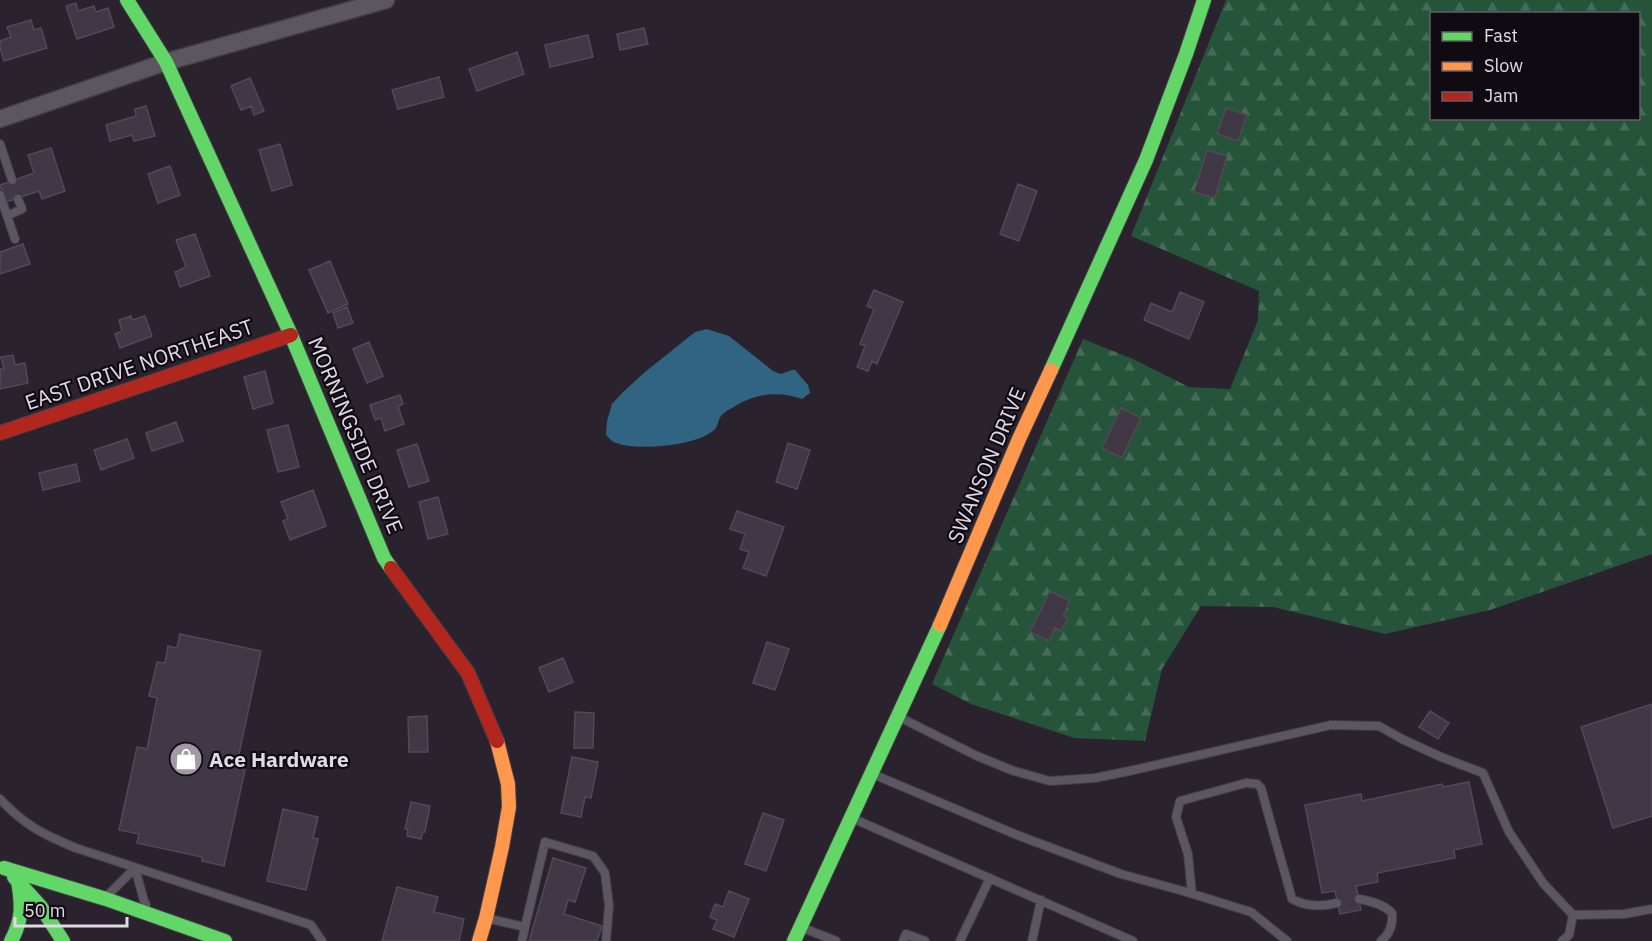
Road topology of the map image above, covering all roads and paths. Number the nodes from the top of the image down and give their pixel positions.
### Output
1 (127, 0) edge
2 (386, 0) edge
3 (1204, 0) edge
4 (166, 62) junction
5 (0, 119) edge
6 (0, 144) edge
7 (2, 158) edge
8 (12, 180) dead end
9 (0, 195) edge
10 (18, 199) dead end
11 (7, 216) junction
12 (15, 238) dead end
13 (291, 335) junction
14 (0, 434) edge
15 (898, 717) junction
16 (872, 774) junction
17 (0, 799) edge
18 (851, 818) junction
19 (2, 866) edge
20 (135, 868) junction
21 (990, 878) junction
22 (18, 881) junction
23 (1192, 894) junction
24 (106, 899) junction
25 (1359, 899) dead end
26 (1041, 900) junction
27 (1337, 903) dead end
28 (1652, 909) edge
29 (1573, 915) junction
30 (153, 916) junction
31 (486, 918) junction
32 (525, 927) junction
33 (801, 927) junction
34 (11, 941) edge
35 (63, 941) edge
36 (225, 941) edge
37 (322, 941) edge
38 (479, 941) edge
39 (522, 941) edge
40 (606, 941) edge
41 (794, 941) edge
42 (836, 941) edge
43 (903, 941) edge
44 (925, 941) edge
45 (960, 941) edge
46 (1032, 941) edge
47 (1133, 941) edge
48 (1287, 941) edge
49 (1381, 941) edge
50 (1563, 941) edge

1 - 4 main road, MORNINGSIDE DRIVE
2 - 4 street
3 - 15 main road, SWANSON DRIVE
4 - 5 street
4 - 13 main road, MORNINGSIDE DRIVE
6 - 7 lane
7 - 8 lane
9 - 11 lane
10 - 11 lane
11 - 12 lane
13 - 14 main road, EAST DRIVE NORTHEAST
13 - 31 main road, MORNINGSIDE DRIVE
15 - 16 main road, SWANSON DRIVE
15 - 29 lane
16 - 18 main road, SWANSON DRIVE
16 - 23 lane
17 - 20 lane
18 - 21 lane
18 - 33 main road, SWANSON DRIVE
19 - 22 main road
19 - 24 main road
20 - 24 lane
20 - 30 lane
20 - 37 lane
21 - 26 lane
21 - 45 lane
22 - 34 main road
22 - 35 main road
23 - 27 lane
23 - 48 lane
24 - 30 main road
25 - 49 lane
26 - 46 lane
26 - 47 lane
28 - 29 lane
29 - 50 lane
30 - 36 main road
31 - 32 lane
31 - 38 main road, MORNINGSIDE DRIVE
32 - 39 lane
32 - 40 lane
33 - 41 main road, SWANSON DRIVE
33 - 42 lane
43 - 44 lane

